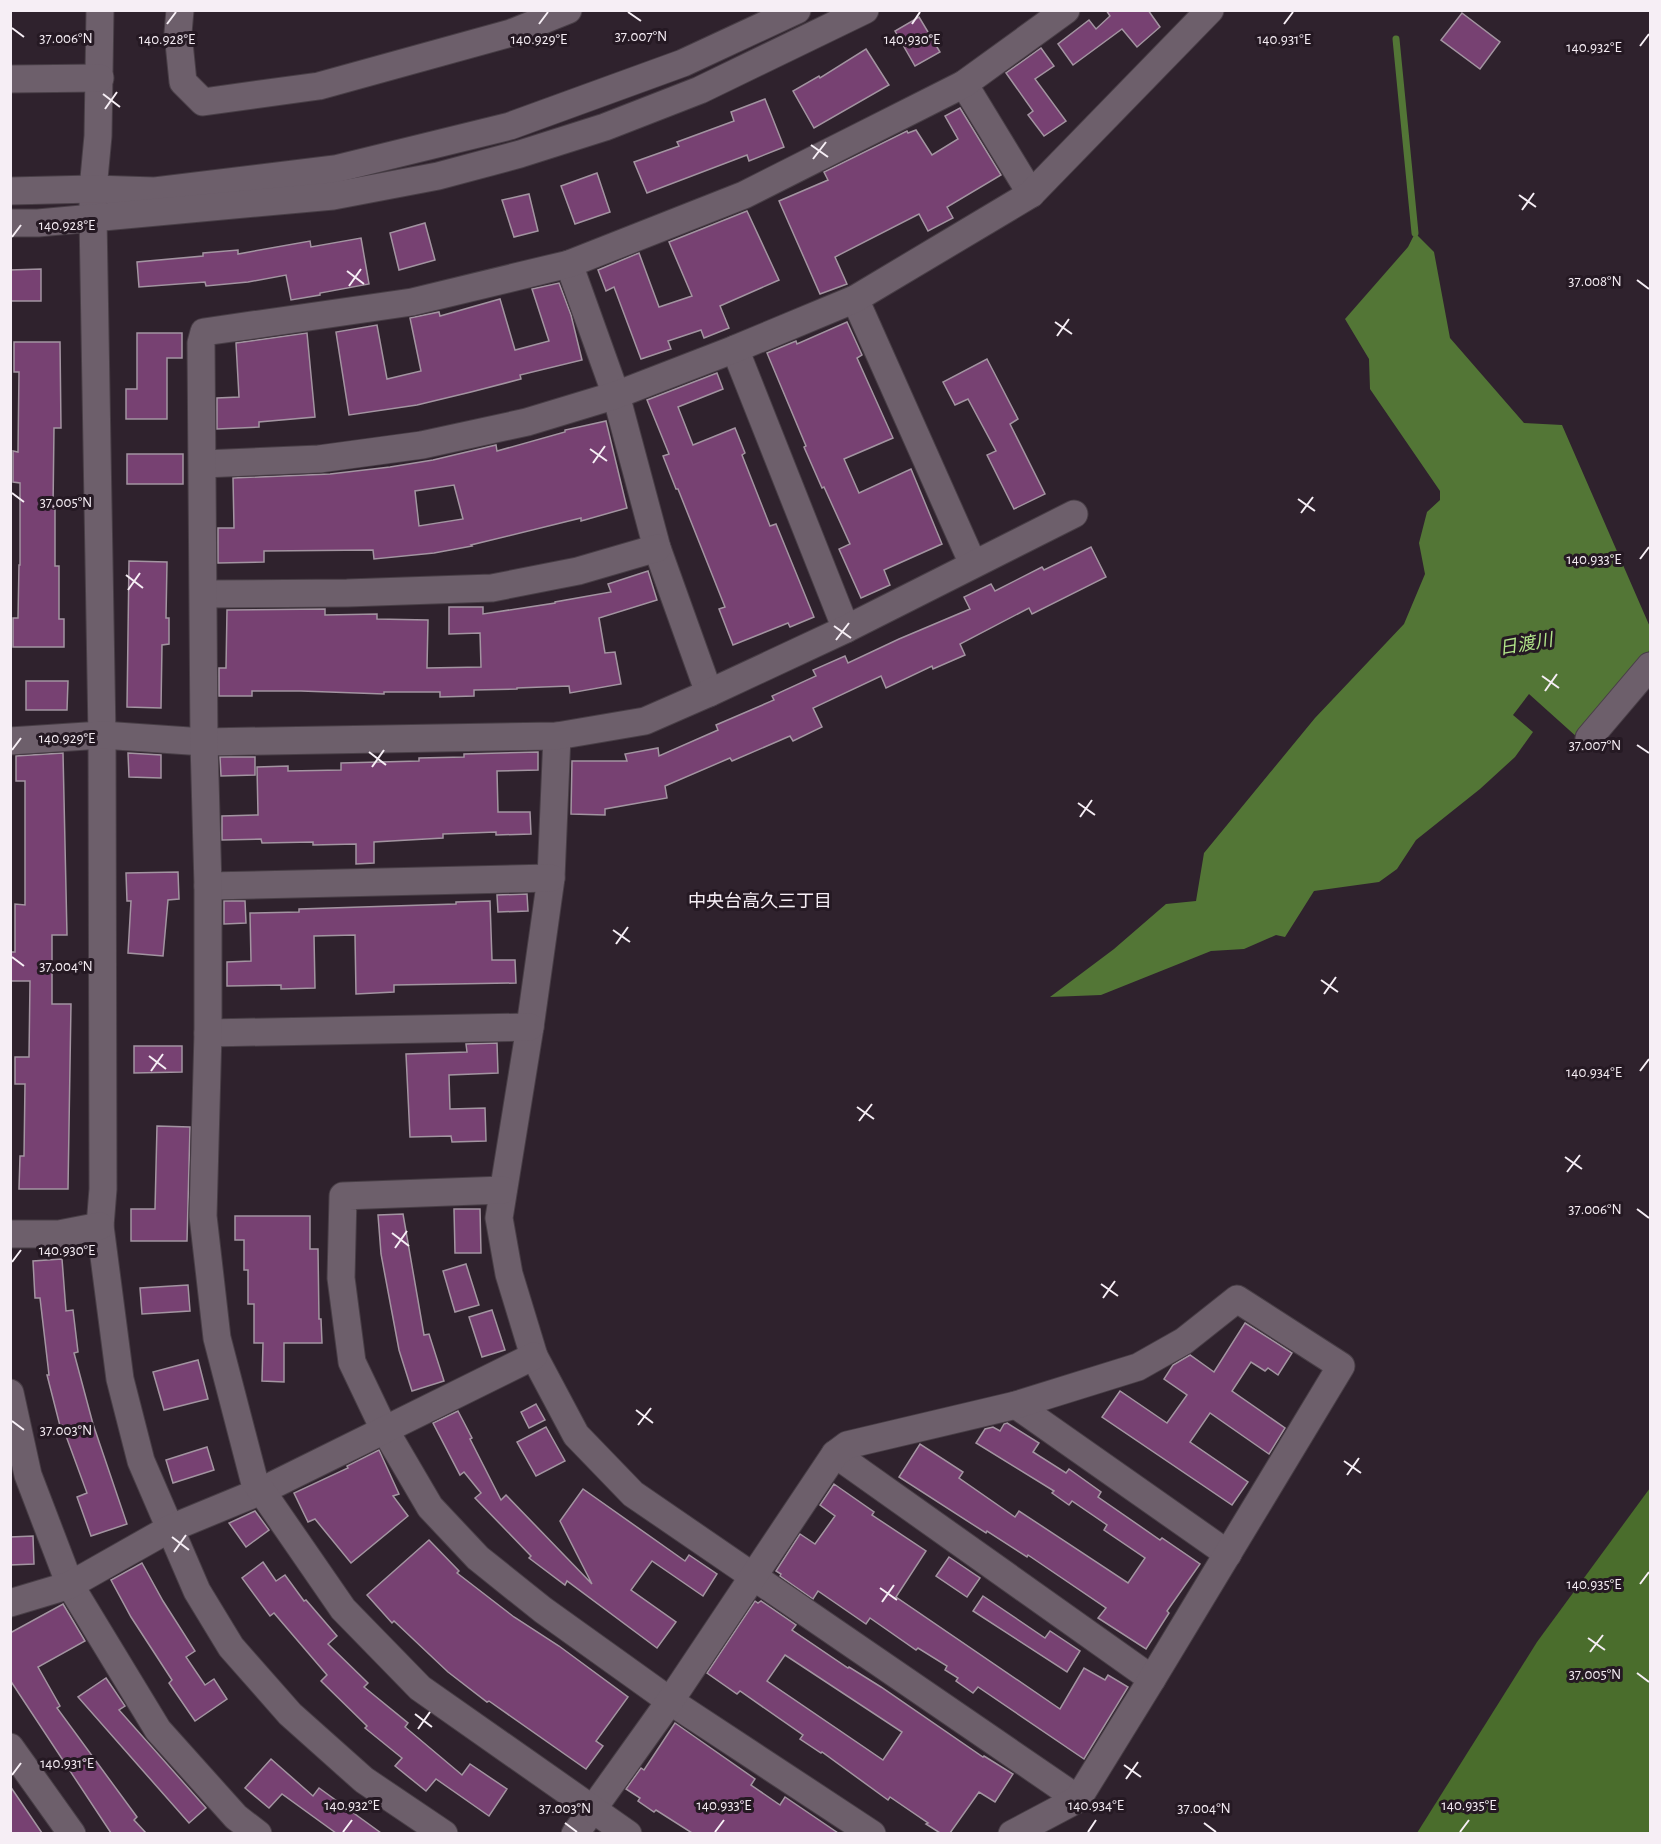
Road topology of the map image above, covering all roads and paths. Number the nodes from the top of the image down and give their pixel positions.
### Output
1 (100, 10) edge
2 (180, 10) edge
3 (568, 10) edge
4 (797, 10) edge
5 (865, 10) edge
6 (1066, 10) edge
7 (1210, 10) edge
8 (100, 78) junction
9 (10, 79) edge
10 (964, 84) junction
11 (93, 189) junction
12 (10, 191) edge
13 (1031, 194) junction
14 (93, 217) junction
15 (10, 223) edge
16 (569, 264) junction
17 (855, 299) junction
18 (735, 349) junction
19 (616, 395) junction
20 (203, 464) junction
21 (1074, 514) dead end
22 (657, 548) junction
23 (973, 564) junction
24 (204, 594) junction
25 (846, 629) junction
26 (1650, 666) edge
27 (709, 693) junction
28 (102, 735) junction
29 (557, 736) junction
30 (1589, 738) dead end
31 (10, 741) edge
32 (204, 742) junction
33 (551, 878) junction
34 (208, 886) junction
35 (531, 1027) junction
36 (208, 1033) junction
37 (503, 1190) junction
38 (100, 1226) junction
39 (10, 1234) edge
40 (534, 1356) junction
41 (10, 1394) edge
42 (1016, 1405) junction
43 (385, 1429) junction
44 (835, 1454) junction
45 (19, 1476) edge
46 (261, 1491) junction
47 (169, 1529) junction
48 (1228, 1554) junction
49 (753, 1575) junction
50 (70, 1585) junction
51 (10, 1603) edge
52 (1152, 1679) junction
53 (670, 1701) junction
54 (10, 1747) edge
55 (1078, 1798) junction
56 (592, 1809) junction
57 (228, 1825) edge
58 (72, 1833) edge
59 (258, 1833) edge
60 (444, 1833) edge
61 (575, 1833) edge
62 (628, 1833) edge
63 (872, 1833) edge
64 (1012, 1833) edge

1 - 8 street
2 - 3 street
4 - 11 street
5 - 14 street
6 - 10 street
7 - 13 street
8 - 9 street
8 - 11 street
10 - 13 street
10 - 16 street
11 - 12 street
11 - 14 street
13 - 17 street
14 - 15 street
14 - 28 street
16 - 19 street
16 - 20 street
17 - 18 street
17 - 23 street
18 - 19 street
18 - 25 street
19 - 20 street
19 - 22 street
20 - 24 street
21 - 23 street
22 - 24 street
22 - 27 street
23 - 25 street
24 - 32 street
25 - 27 street
26 - 30 street
27 - 29 street
28 - 31 street
28 - 32 street
28 - 38 street
29 - 32 street
29 - 33 street
32 - 34 street
33 - 34 street
33 - 35 street
34 - 36 street
35 - 36 street
35 - 37 street
36 - 46 street
37 - 40 street
37 - 43 street
38 - 39 street
38 - 47 street
40 - 43 street
40 - 49 street
41 - 45 street
42 - 44 street
42 - 48 street
42 - 48 street
43 - 46 street
43 - 53 street
44 - 49 street
44 - 52 street
45 - 50 street
46 - 47 street
46 - 56 street
47 - 50 street
47 - 60 street
48 - 52 street
49 - 53 street
49 - 55 street
50 - 51 street
50 - 57 street
52 - 55 street
53 - 56 street
53 - 63 street
54 - 58 street
55 - 64 street
56 - 61 street
56 - 62 street
57 - 59 street

